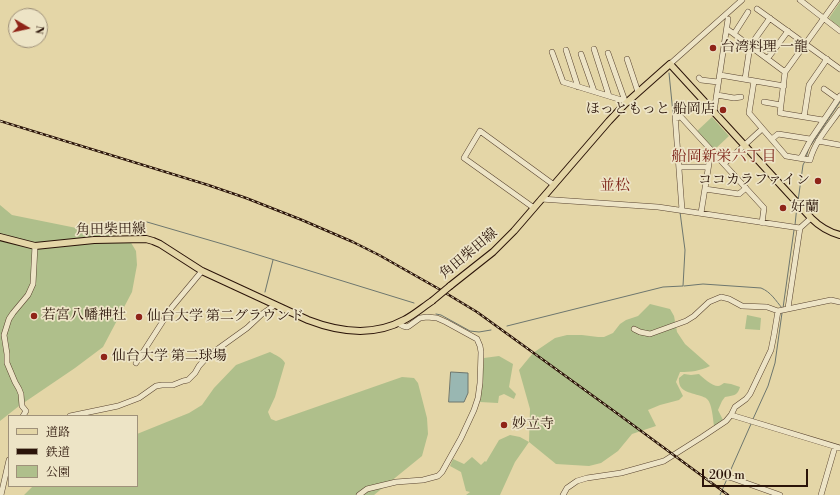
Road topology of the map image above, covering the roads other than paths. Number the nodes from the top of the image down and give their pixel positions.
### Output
1 (742, 0) edge
2 (800, 0) edge
3 (837, 0) edge
4 (757, 9) dead end
5 (748, 12) dead end
6 (770, 18) junction
7 (728, 19) dead end
8 (823, 19) junction
9 (727, 29) junction
10 (788, 31) junction
11 (840, 31) edge
12 (734, 34) junction
13 (806, 43) junction
14 (750, 46) junction
15 (594, 49) dead end
16 (566, 50) dead end
17 (552, 52) dead end
18 (608, 53) dead end
19 (581, 54) dead end
20 (768, 58) junction
21 (627, 59) dead end
22 (827, 59) junction
23 (670, 64) junction
24 (840, 69) edge
25 (786, 72) junction
26 (720, 75) junction
27 (699, 78) dead end
28 (745, 79) junction
29 (754, 81) junction
30 (718, 82) junction
31 (784, 86) junction
32 (578, 87) junction
33 (824, 89) dead end
34 (594, 91) junction
35 (638, 92) junction
36 (716, 95) junction
37 (609, 96) junction
38 (741, 97) dead end
39 (839, 97) edge
40 (626, 101) junction
41 (764, 102) dead end
42 (781, 105) junction
43 (840, 110) edge
44 (714, 112) junction
45 (804, 117) junction
46 (823, 120) junction
47 (762, 129) junction
48 (772, 139) junction
49 (810, 139) junction
50 (818, 141) junction
51 (744, 145) junction
52 (840, 145) edge
53 (711, 151) junction
54 (804, 159) junction
55 (724, 164) junction
56 (679, 167) junction
57 (708, 167) junction
58 (554, 185) junction
59 (746, 188) junction
60 (705, 189) junction
61 (541, 199) junction
62 (534, 208) junction
63 (681, 210) junction
64 (701, 213) junction
65 (811, 218) junction
66 (762, 223) junction
67 (796, 228) junction
68 (840, 235) edge
69 (0, 237) edge
70 (35, 246) junction
71 (202, 272) junction
72 (840, 302) edge
73 (275, 305) junction
74 (788, 308) junction
75 (778, 311) junction
76 (398, 323) junction
77 (634, 329) dead end
78 (2, 345) edge
79 (136, 363) dead end
80 (24, 415) edge
81 (75, 415) edge
82 (731, 415) junction
83 (838, 448) edge
84 (8, 464) edge
85 (721, 476) dead end
86 (772, 494) edge
87 (1, 495) edge
88 (359, 495) edge
89 (563, 495) edge
90 (780, 495) edge
91 (821, 495) edge

1 - 23 street
2 - 8 street
3 - 8 street
4 - 6 street
5 - 12 street
6 - 10 street
6 - 14 street
7 - 9 street
8 - 11 street
8 - 13 street
9 - 12 street
9 - 26 street
10 - 13 street
10 - 20 street
12 - 14 street
13 - 22 street
13 - 25 street
14 - 20 street
14 - 28 street
15 - 37 street
16 - 32 street
17 - 32 street
18 - 40 street
19 - 34 street
20 - 25 street
21 - 35 street
22 - 24 street
22 - 45 street
23 - 35 main road, 角田柴田線
23 - 44 main road
25 - 31 street
26 - 28 street
26 - 30 street
27 - 30 street
28 - 29 street
29 - 31 street
29 - 47 street
30 - 36 street
31 - 42 street
32 - 34 street
33 - 39 street
34 - 37 street
35 - 40 main road, 角田柴田線
36 - 38 street
36 - 44 street
37 - 40 street
39 - 46 street
40 - 58 main road, 角田柴田線
41 - 42 street
42 - 45 street
43 - 50 street
44 - 51 main road
45 - 46 street
46 - 49 street
47 - 48 street
47 - 51 street
48 - 49 street
48 - 54 street
49 - 54 street
50 - 52 street
50 - 54 street
51 - 55 street
51 - 65 main road
53 - 55 street
53 - 56 street
53 - 57 street
55 - 59 street
56 - 57 street
56 - 63 street
57 - 60 street
58 - 61 main road, 角田柴田線
58 - 62 street
59 - 60 street
59 - 66 street
60 - 64 street
61 - 62 main road, 角田柴田線
61 - 63 street
62 - 76 main road, 角田柴田線, bridge
63 - 64 street
64 - 66 street
65 - 67 street
65 - 68 main road
66 - 67 street
67 - 74 street
69 - 70 main road, 角田柴田線
70 - 71 main road, 角田柴田線
70 - 78 street
71 - 73 main road, 角田柴田線
71 - 79 street
72 - 74 street
73 - 76 main road, 角田柴田線
73 - 81 street
74 - 75 street
75 - 77 street
75 - 82 street
76 - 88 street
78 - 80 street
82 - 83 street
82 - 89 street
83 - 91 street
84 - 87 street
85 - 86 street
86 - 90 street

